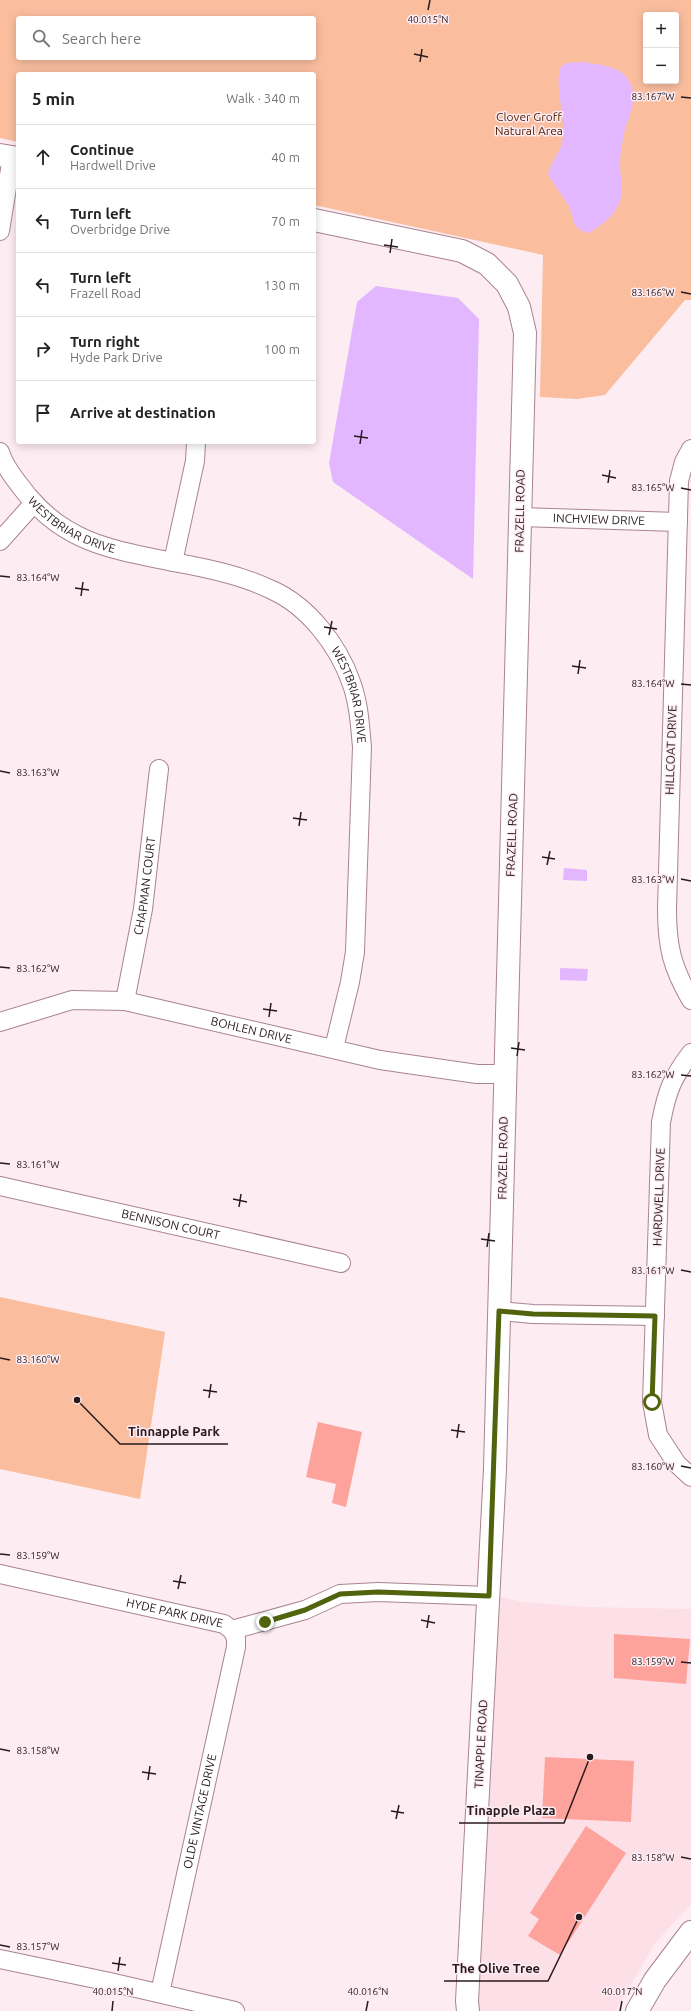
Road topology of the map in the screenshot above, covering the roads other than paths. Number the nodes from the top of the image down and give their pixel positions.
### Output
1 (10, 157) edge
2 (316, 220) edge
3 (0, 231) edge
4 (196, 444) edge
5 (691, 449) edge
6 (0, 452) edge
7 (34, 504) junction
8 (520, 517) junction
9 (678, 522) junction
10 (0, 541) edge
11 (173, 562) junction
12 (159, 769) dead end
13 (691, 1000) edge
14 (125, 1001) junction
15 (0, 1022) edge
16 (334, 1048) junction
17 (691, 1053) edge
18 (505, 1074) junction
19 (0, 1186) edge
20 (341, 1263) dead end
21 (499, 1311) junction
22 (655, 1316) junction
23 (691, 1477) edge
24 (0, 1574) edge
25 (489, 1596) junction
26 (232, 1630) junction
27 (691, 1932) edge
28 (0, 1959) edge
29 (160, 1993) junction
30 (235, 2011) edge
31 (468, 2011) edge
32 (637, 2011) edge

1 - 3 street
2 - 8 street, FRAZELL ROAD
4 - 11 street
5 - 9 street, HILLCOAT DRIVE
6 - 7 street, WESTBRIAR DRIVE
7 - 10 street
7 - 11 street, WESTBRIAR DRIVE
8 - 9 street, INCHVIEW DRIVE
8 - 18 street, FRAZELL ROAD
9 - 13 street, HILLCOAT DRIVE
11 - 16 street, WESTBRIAR DRIVE
12 - 14 street, CHAPMAN COURT
14 - 15 street, BOHLEN DRIVE
14 - 16 street, BOHLEN DRIVE
16 - 18 street, BOHLEN DRIVE
17 - 22 street, HARDWELL DRIVE
18 - 21 street, FRAZELL ROAD
19 - 20 street, BENNISON COURT
21 - 22 street
21 - 25 street, FRAZELL ROAD
22 - 23 street, HARDWELL DRIVE
24 - 26 street, HYDE PARK DRIVE
25 - 26 street, HYDE PARK DRIVE
25 - 31 street, TINAPPLE ROAD
26 - 29 street, OLDE VINTAGE DRIVE
27 - 32 street
28 - 29 street
29 - 30 street

